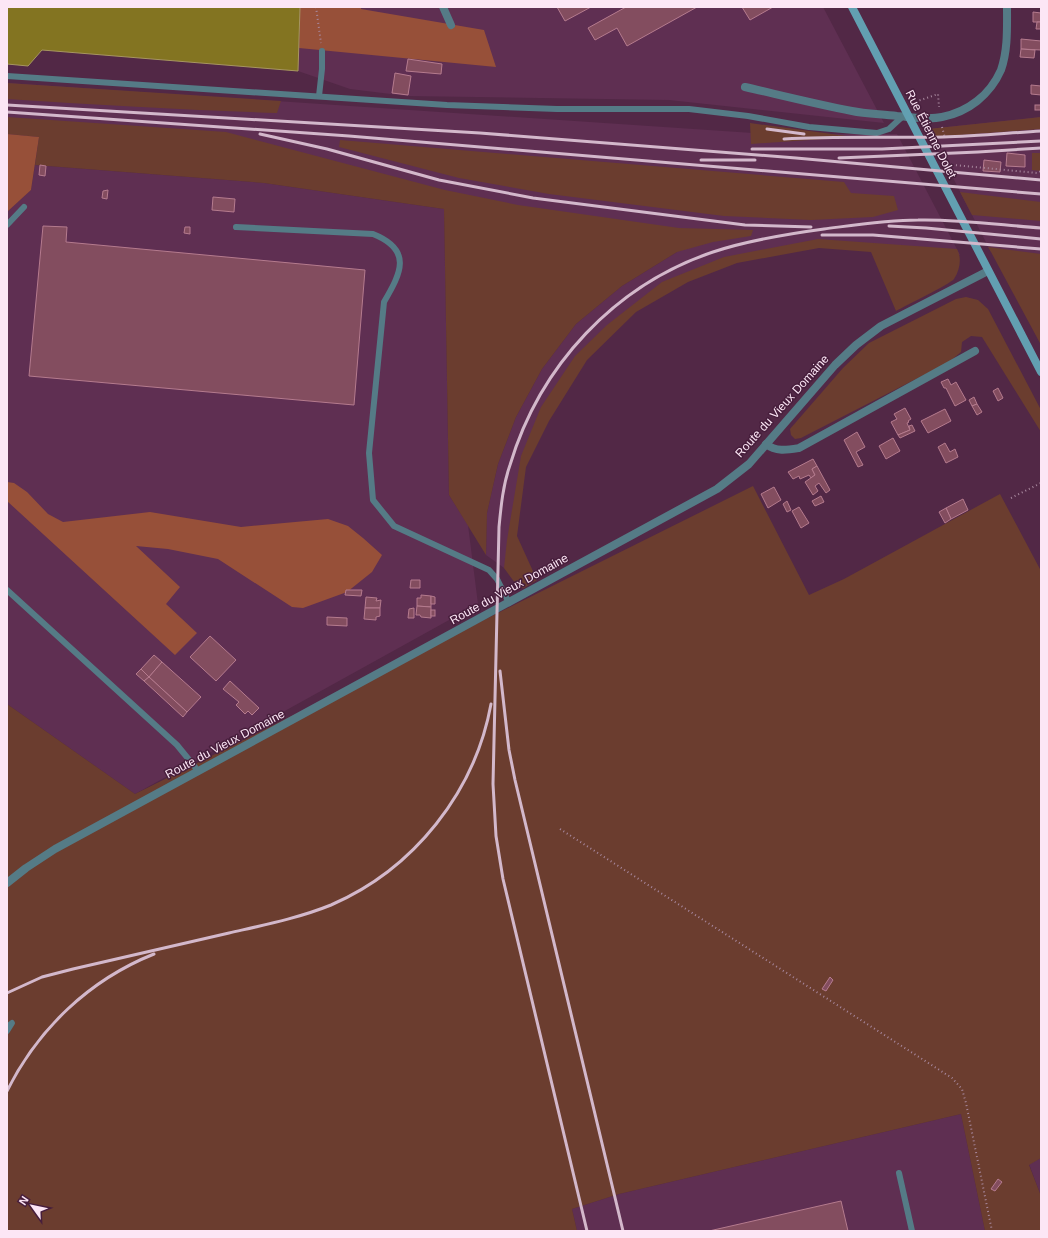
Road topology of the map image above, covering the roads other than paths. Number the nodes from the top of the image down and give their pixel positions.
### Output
1 (442, 7) edge
2 (852, 7) edge
3 (1007, 7) edge
4 (451, 25) dead end
5 (322, 50) road end
6 (7, 76) edge
7 (745, 87) dead end
8 (319, 96) junction
9 (903, 116) junction
10 (24, 206) dead end
11 (7, 225) edge
12 (236, 227) dead end
13 (988, 271) junction
14 (975, 352) dead end
15 (1041, 372) edge
16 (766, 444) junction
17 (7, 590) edge
18 (509, 603) junction
19 (198, 772) junction
20 (7, 884) edge
21 (7, 1027) edge
22 (7, 1032) edge
23 (898, 1173) dead end
24 (912, 1231) edge

1 - 4 street
2 - 13 main road, Rue Étienne Dolet
3 - 9 street
5 - 8 lane
6 - 8 lane
7 - 9 street
8 - 9 lane
10 - 11 lane
12 - 18 lane
13 - 15 main road, Rue Étienne Dolet
13 - 16 street, Route du Vieux Domaine
14 - 16 street
16 - 18 street, Route du Vieux Domaine
17 - 19 lane
18 - 19 street, Route du Vieux Domaine
19 - 20 street, Route du Vieux Domaine
21 - 22 lane
23 - 24 lane

